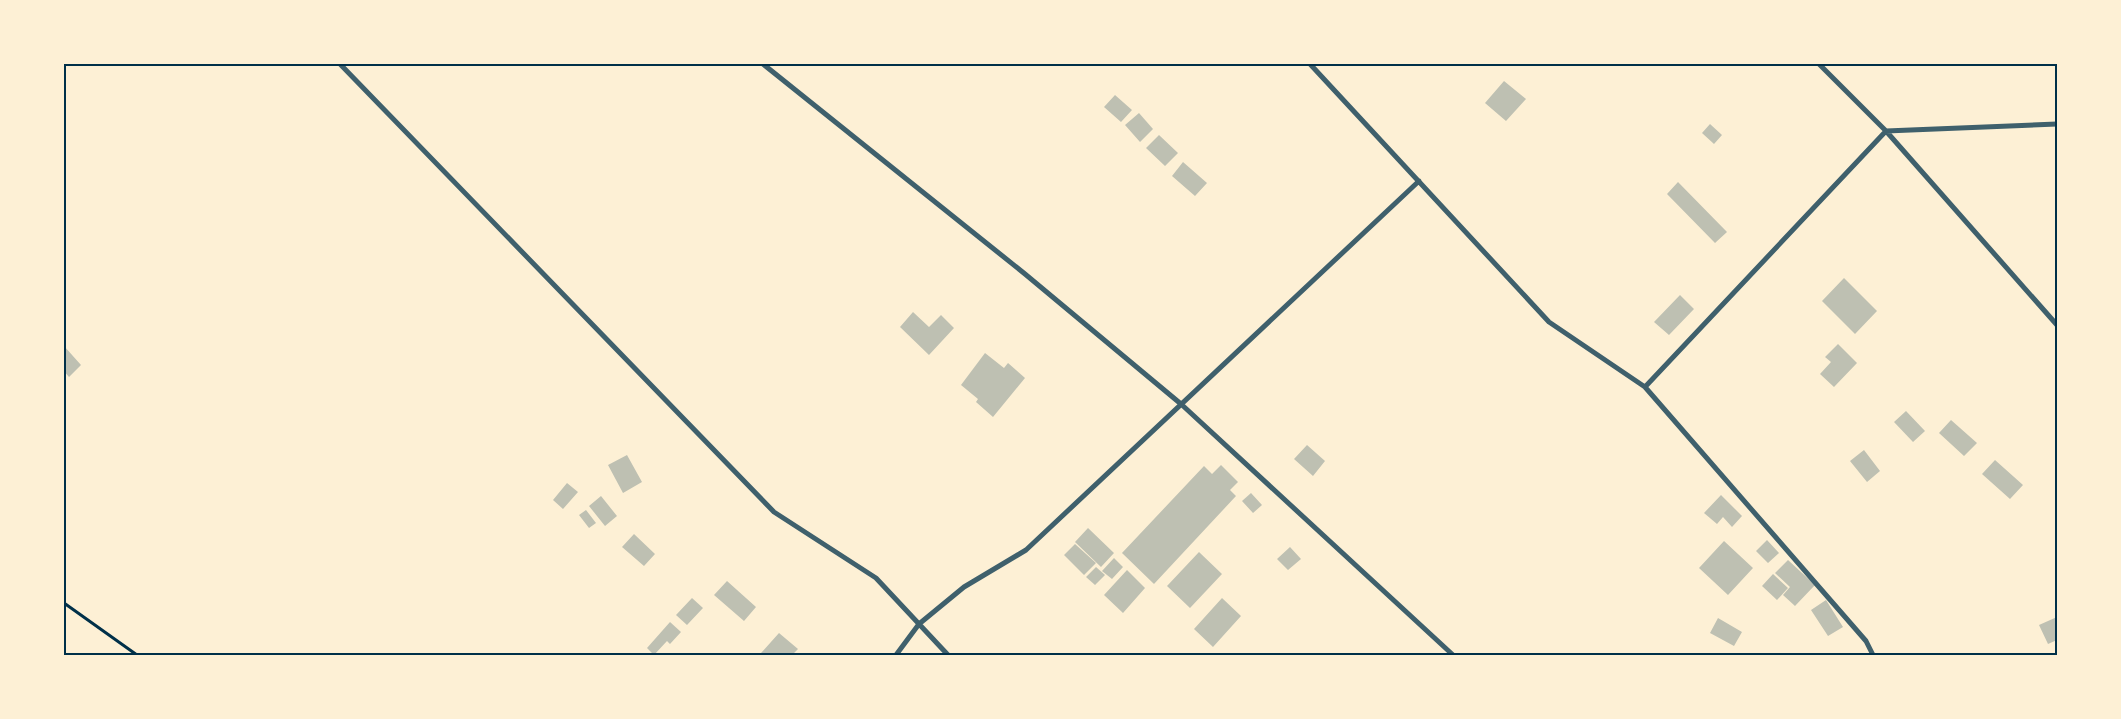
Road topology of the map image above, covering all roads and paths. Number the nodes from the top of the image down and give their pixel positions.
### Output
1 (340, 64) edge
2 (764, 64) edge
3 (1310, 64) edge
4 (1819, 64) edge
5 (2057, 124) edge
6 (1886, 130) junction
7 (1419, 181) junction
8 (2057, 324) edge
9 (1645, 387) junction
10 (1181, 404) junction
11 (64, 603) edge
12 (919, 624) junction
13 (137, 655) edge
14 (896, 655) edge
15 (948, 655) edge
16 (1453, 655) edge
17 (1873, 655) edge

1 - 12 street
2 - 10 street
3 - 7 street
4 - 6 street
5 - 6 street
6 - 8 street
6 - 9 street
7 - 9 street
7 - 10 street
9 - 17 street
10 - 12 street
10 - 16 street
11 - 13 path
12 - 14 street
12 - 15 street

